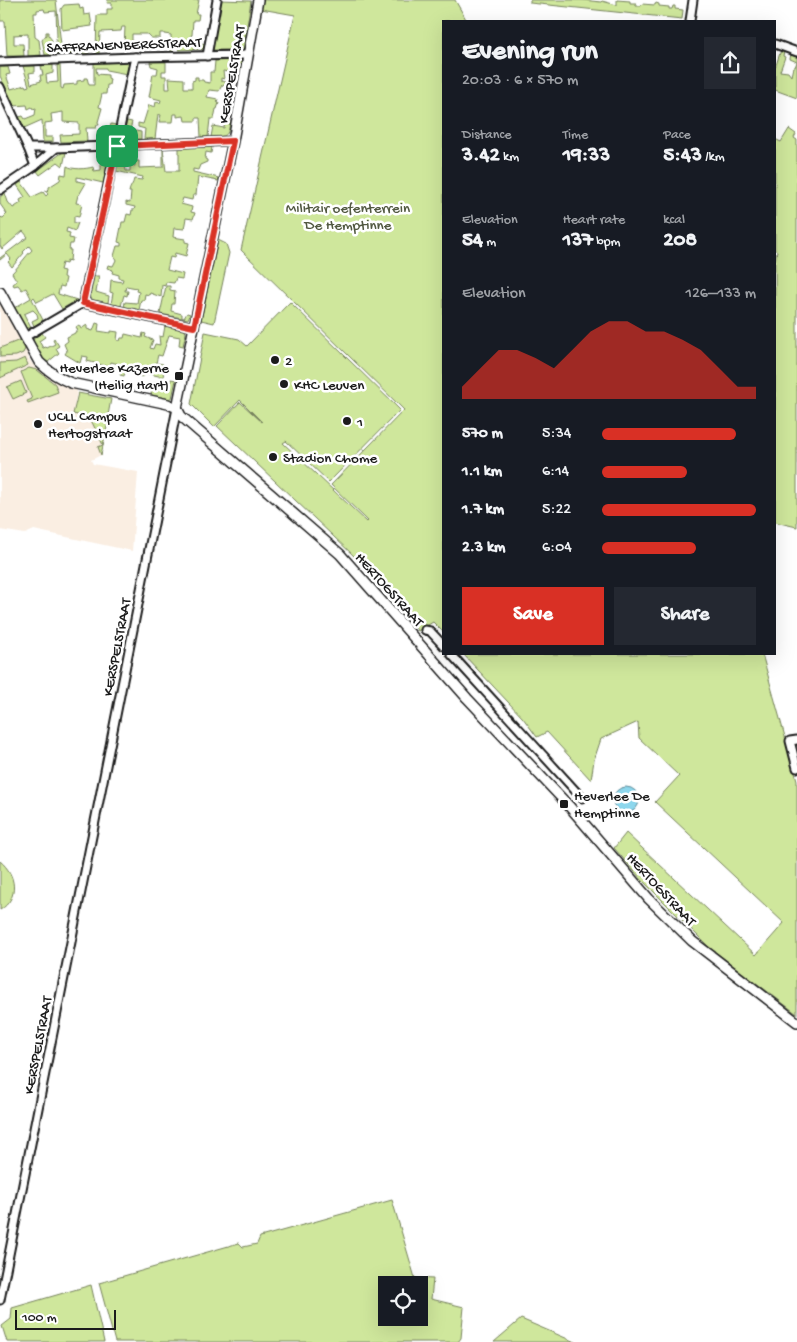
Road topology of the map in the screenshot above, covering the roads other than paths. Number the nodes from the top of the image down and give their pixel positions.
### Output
1 (217, 0) edge
2 (258, 0) edge
3 (693, 0) edge
4 (691, 20) edge
5 (776, 44) edge
6 (797, 52) edge
7 (248, 55) junction
8 (207, 56) junction
9 (135, 57) junction
10 (0, 62) edge
11 (0, 87) edge
12 (233, 141) junction
13 (117, 146) junction
14 (28, 148) junction
15 (56, 148) junction
16 (35, 166) junction
17 (0, 190) edge
18 (0, 292) edge
19 (83, 303) junction
20 (194, 327) junction
21 (25, 337) junction
22 (177, 408) junction
23 (425, 630) dead end
24 (442, 644) edge
25 (452, 655) edge
26 (797, 740) edge
27 (797, 768) edge
28 (582, 798) dead end
29 (797, 1022) edge
30 (0, 1300) edge

1 - 8 street
2 - 7 street, KERSPELSTRAAT
3 - 4 street
5 - 6 street
7 - 8 street, SAFFRANENBERGSTRAAT
7 - 12 street, KERSPELSTRAAT
8 - 9 street, SAFFRANENBERGSTRAAT
9 - 10 street, SAFFRANENBERGSTRAAT
9 - 13 street
11 - 14 street
12 - 13 street
12 - 20 street, KERSPELSTRAAT
13 - 15 street
13 - 19 street
14 - 15 street
14 - 16 street
15 - 16 street
16 - 17 street
18 - 21 street
19 - 20 street
19 - 21 street
20 - 22 street, KERSPELSTRAAT
21 - 22 street
22 - 29 street, HERTOGSTRAAT
22 - 30 street, KERSPELSTRAAT
23 - 24 street
25 - 28 street
26 - 27 street

